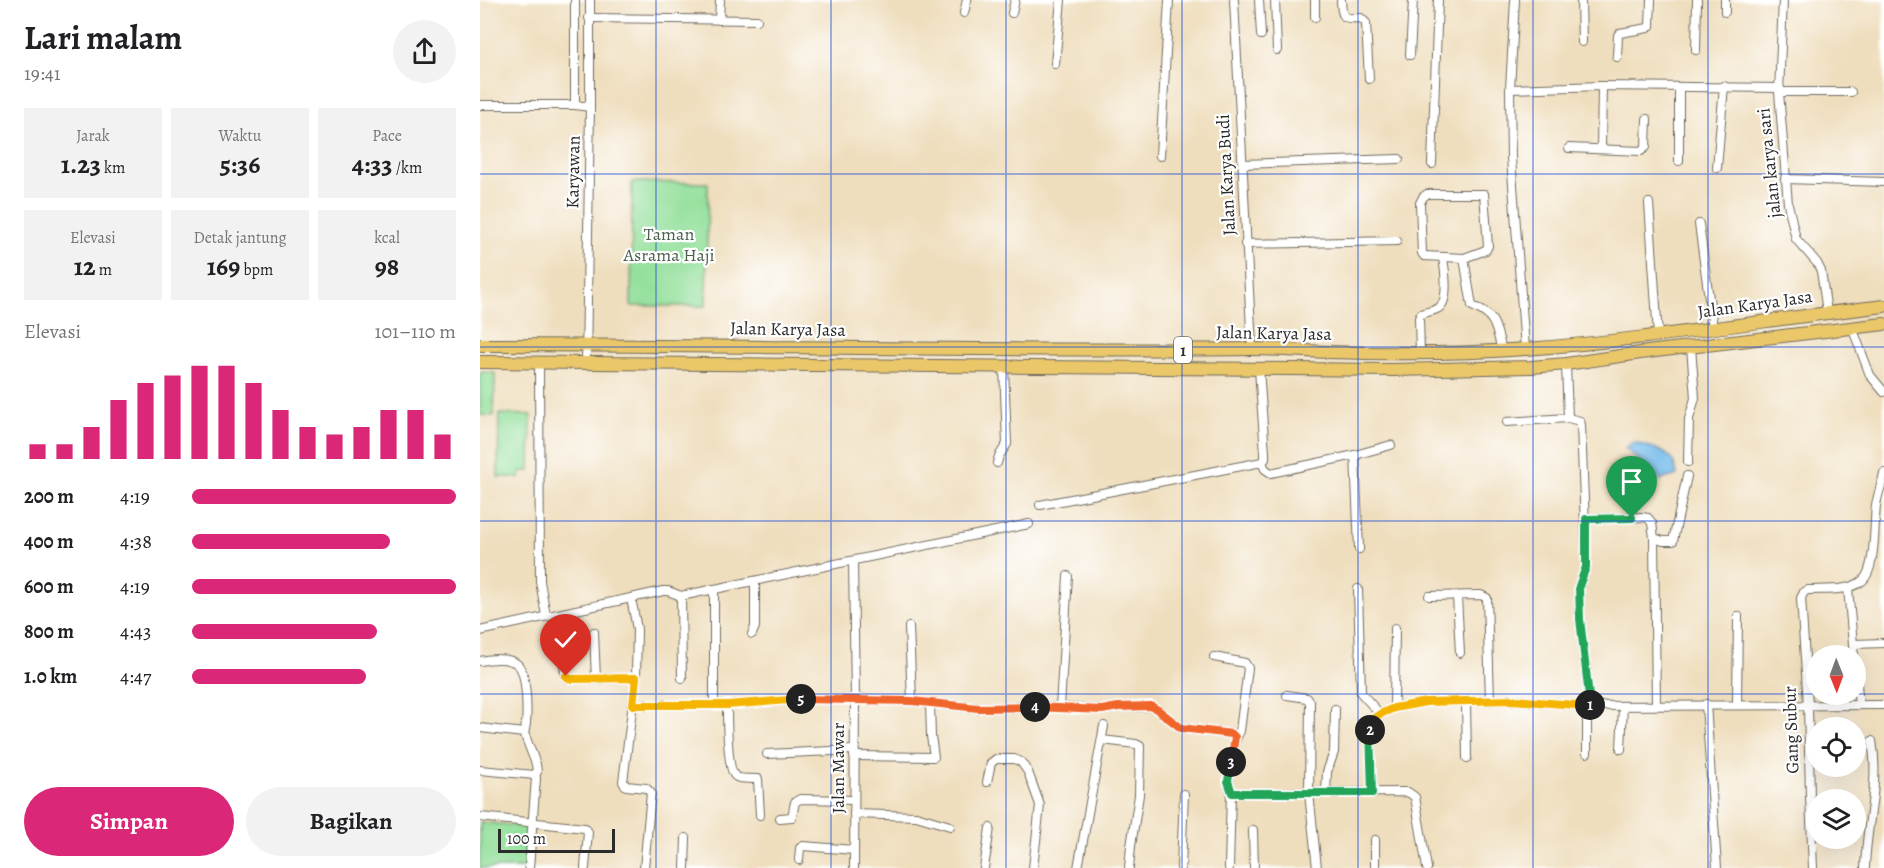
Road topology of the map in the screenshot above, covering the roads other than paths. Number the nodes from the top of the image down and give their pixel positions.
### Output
1 (575, 0) edge
2 (590, 0) edge
3 (720, 0) edge
4 (967, 0) edge
5 (1015, 0) edge
6 (1061, 0) edge
7 (1169, 0) edge
8 (1234, 0) edge
9 (1260, 0) edge
10 (1275, 0) edge
11 (1315, 0) edge
12 (1341, 0) edge
13 (1413, 0) edge
14 (1438, 0) edge
15 (1515, 0) edge
16 (1581, 0) edge
17 (1651, 0) edge
18 (1697, 0) edge
19 (1725, 0) edge
20 (1783, 0) edge
21 (1725, 12) dead end
22 (964, 13) dead end
23 (1012, 13) dead end
24 (1315, 16) dead end
25 (590, 18) junction
26 (719, 20) junction
27 (757, 20) dead end
28 (1261, 35) dead end
29 (1582, 42) dead end
30 (1277, 50) dead end
31 (1696, 50) dead end
32 (1410, 55) dead end
33 (1617, 57) dead end
34 (1055, 64) dead end
35 (1369, 80) dead end
36 (1602, 86) junction
37 (1724, 86) junction
38 (1679, 88) junction
39 (1510, 89) junction
40 (1780, 90) junction
41 (1851, 92) dead end
42 (480, 105) edge
43 (575, 105) junction
44 (590, 107) junction
45 (1647, 119) dead end
46 (1569, 148) dead end
47 (1601, 148) junction
48 (1160, 156) dead end
49 (1399, 159) dead end
50 (1678, 161) dead end
51 (1242, 164) junction
52 (1432, 164) dead end
53 (1717, 168) dead end
54 (1785, 179) junction
55 (1884, 183) edge
56 (1648, 203) dead end
57 (1699, 225) dead end
58 (1397, 240) dead end
59 (1245, 244) junction
60 (1443, 258) junction
61 (1464, 258) junction
62 (1884, 306) edge
63 (1827, 312) junction
64 (1884, 324) edge
65 (1851, 327) junction
66 (1713, 328) junction
67 (1651, 337) junction
68 (480, 345) edge
69 (586, 345) junction
70 (1691, 347) junction
71 (879, 349) junction
72 (1252, 349) junction
73 (1525, 349) junction
74 (1502, 350) junction
75 (1647, 352) junction
76 (1420, 353) junction
77 (480, 362) edge
78 (539, 362) junction
79 (586, 363) junction
80 (1566, 364) junction
81 (880, 365) junction
82 (1004, 367) junction
83 (1259, 369) junction
84 (1884, 392) edge
85 (1568, 418) junction
86 (1507, 422) dead end
87 (1391, 445) dead end
88 (1355, 455) junction
89 (1262, 462) junction
90 (1688, 462) dead end
91 (998, 463) dead end
92 (1687, 476) dead end
93 (1883, 479) edge
94 (1040, 505) dead end
95 (1880, 505) edge
96 (1586, 519) junction
97 (1029, 524) dead end
98 (1654, 538) junction
99 (1359, 549) dead end
100 (853, 561) junction
101 (1068, 576) dead end
102 (755, 580) junction
103 (1848, 588) junction
104 (714, 589) junction
105 (1358, 589) dead end
106 (681, 596) junction
107 (1429, 596) dead end
108 (1457, 596) junction
109 (631, 598) junction
110 (546, 616) junction
111 (1738, 616) dead end
112 (909, 627) dead end
113 (1395, 627) dead end
114 (480, 631) edge
115 (594, 632) dead end
116 (752, 634) dead end
117 (1884, 643) edge
118 (561, 644) dead end
119 (1853, 644) joint
120 (1460, 653) dead end
121 (1214, 657) dead end
122 (480, 661) edge
123 (1806, 675) edge
124 (636, 678) junction
125 (682, 678) dead end
126 (596, 680) junction
127 (1287, 695) dead end
128 (855, 699) junction
129 (912, 701) junction
130 (1490, 701) junction
131 (1466, 702) junction
132 (930, 703) junction
133 (1706, 704) junction
134 (1806, 704) edge
135 (633, 705) junction
136 (714, 705) junction
137 (727, 705) junction
138 (1656, 705) junction
139 (1737, 705) junction
140 (1808, 705) edge
141 (1866, 705) edge
142 (1884, 705) edge
143 (1589, 706) junction
144 (1623, 706) junction
145 (1060, 707) junction
146 (1394, 708) junction
147 (1335, 709) dead end
148 (1380, 714) junction
149 (1104, 726) dead end
150 (480, 728) edge
151 (524, 733) junction
152 (1235, 737) junction
153 (1102, 740) junction
154 (1872, 741) dead end
155 (1621, 748) dead end
156 (854, 753) junction
157 (1587, 753) dead end
158 (767, 754) dead end
159 (1467, 758) dead end
160 (480, 770) edge
161 (535, 775) junction
162 (987, 782) dead end
163 (1232, 793) junction
164 (1309, 793) junction
165 (1326, 793) junction
166 (1372, 793) junction
167 (1184, 794) dead end
168 (854, 800) junction
169 (854, 814) junction
170 (760, 815) dead end
171 (480, 817) edge
172 (780, 818) dead end
173 (533, 822) junction
174 (950, 826) dead end
175 (990, 828) dead end
176 (1253, 830) dead end
177 (686, 838) dead end
178 (1375, 840) dead end
179 (854, 850) junction
180 (799, 860) dead end
181 (529, 868) edge
182 (585, 868) edge
183 (644, 868) edge
184 (685, 868) edge
185 (855, 868) edge
186 (984, 868) edge
187 (1033, 868) edge
188 (1078, 868) edge
189 (1129, 868) edge
190 (1181, 868) edge
191 (1229, 868) edge
192 (1254, 868) edge
193 (1317, 868) edge
194 (1375, 868) edge
195 (1427, 868) edge
196 (1717, 868) edge
197 (1813, 868) edge
198 (1865, 868) edge

1 - 43 street
2 - 25 street, Karyawan
3 - 26 street
4 - 22 street
5 - 23 street
6 - 34 street
7 - 48 street
8 - 51 street, Jalan Karya Budi
9 - 28 street
10 - 30 street
11 - 24 street
12 - 35 street
13 - 32 street
14 - 52 street
15 - 39 street
16 - 29 street
17 - 33 street
18 - 31 street
19 - 21 street
20 - 40 street, jalan karya sari
25 - 26 street
25 - 44 street, Karyawan
26 - 27 street
36 - 38 street
36 - 39 street
36 - 47 street
37 - 38 street
37 - 40 street
37 - 53 street
38 - 50 street
39 - 73 street
40 - 41 street
40 - 54 street, jalan karya sari
42 - 43 street
43 - 44 street
44 - 69 street, Karyawan
45 - 47 street
46 - 47 street
49 - 51 street
51 - 59 street, Jalan Karya Budi
54 - 55 street
54 - 63 street, jalan karya sari
56 - 67 street
57 - 66 street
58 - 59 street
59 - 72 street, Jalan Karya Budi
60 - 61 street
60 - 61 street
60 - 76 street
61 - 74 street
62 - 63 highway, Jalan Karya Jasa / 1
63 - 66 highway, Jalan Karya Jasa / 1
64 - 65 highway, Jalan Karya Jasa / 1
65 - 70 highway, Jalan Karya Jasa / 1
65 - 84 street
66 - 67 highway, Jalan Karya Jasa / 1
67 - 73 highway, Jalan Karya Jasa / 1
67 - 75 highway
68 - 69 highway, Jalan Karya Jasa / 1
69 - 71 highway, Jalan Karya Jasa / 1
69 - 79 street, Karyawan
70 - 75 highway, Jalan Karya Jasa / 1
70 - 90 street
71 - 72 highway, Jalan Karya Jasa / 1
71 - 81 highway
72 - 76 highway, Jalan Karya Jasa / 1
73 - 74 highway, Jalan Karya Jasa / 1
74 - 76 highway, Jalan Karya Jasa / 1
75 - 80 highway, Jalan Karya Jasa / 1
77 - 78 highway, Jalan Karya Jasa / 1
78 - 79 highway, Jalan Karya Jasa / 1
78 - 110 street
79 - 81 highway, Jalan Karya Jasa / 1
80 - 83 highway, Jalan Karya Jasa / 1
80 - 85 street
81 - 82 highway, Jalan Karya Jasa / 1
82 - 83 highway, Jalan Karya Jasa / 1
82 - 91 street
83 - 89 street
85 - 86 street
85 - 96 street
87 - 88 street
88 - 89 street
88 - 99 street
89 - 94 street
92 - 98 street
93 - 95 street
95 - 103 street
96 - 98 street
96 - 143 street
97 - 100 street
98 - 138 street
100 - 102 street
100 - 128 street, Jalan Mawar
101 - 145 street
102 - 104 street
102 - 116 street
103 - 119 street
103 - 123 street, Gang Subur
104 - 106 street
104 - 136 street
105 - 148 street
106 - 109 street
106 - 125 street
107 - 108 street
108 - 120 street
108 - 130 street
109 - 110 street
109 - 124 street
110 - 114 street
111 - 139 street
112 - 129 street
113 - 146 street
115 - 126 street
117 - 119 street
118 - 126 street
121 - 152 street
122 - 151 street
124 - 126 street
124 - 135 street
127 - 164 street
128 - 129 street
128 - 137 street
128 - 156 street, Jalan Mawar
129 - 132 street
130 - 131 street
130 - 143 street
131 - 146 street
131 - 159 street
132 - 145 street
132 - 156 street
133 - 138 street
133 - 139 street
133 - 196 street
134 - 139 street
135 - 136 street
135 - 183 street
136 - 137 street
137 - 170 street
138 - 144 street
140 - 197 street, Gang Subur
141 - 142 street
143 - 144 street
143 - 157 street
144 - 155 street
145 - 152 street
146 - 148 street
147 - 165 street
148 - 166 street
149 - 153 street
150 - 151 street
151 - 161 street
152 - 163 street
153 - 188 street
153 - 189 street
154 - 198 street
156 - 158 street
156 - 168 street, Jalan Mawar
160 - 161 street
161 - 173 street
162 - 187 street
163 - 164 street
163 - 191 street
164 - 165 street
164 - 193 street
165 - 166 street
166 - 195 street
167 - 190 street
168 - 169 street, Jalan Mawar
168 - 172 street
169 - 174 street
169 - 179 street, Jalan Mawar
171 - 173 street
173 - 181 street
173 - 182 street
175 - 186 street
176 - 192 street
177 - 184 street
178 - 194 street
179 - 180 street
179 - 185 street, Jalan Mawar

